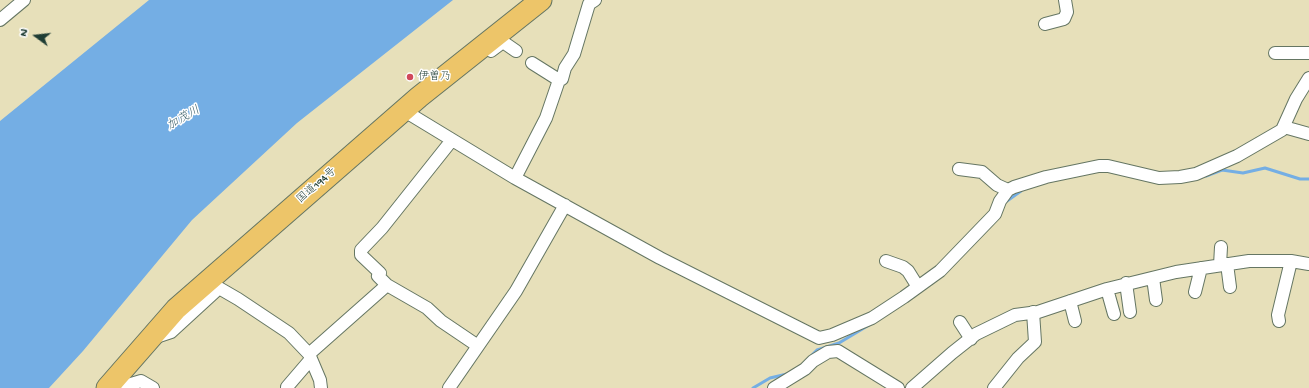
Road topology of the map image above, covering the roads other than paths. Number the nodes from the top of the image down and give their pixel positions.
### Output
1 (24, 0) edge
2 (541, 0) edge
3 (595, 0) edge
4 (1065, 0) edge
5 (0, 20) edge
6 (1044, 24) dead end
7 (516, 51) dead end
8 (1275, 53) dead end
9 (1309, 53) edge
10 (470, 55) junction
11 (532, 63) dead end
12 (1309, 78) edge
13 (559, 80) junction
14 (404, 110) junction
15 (1284, 126) junction
16 (1309, 134) edge
17 (452, 140) junction
18 (959, 169) dead end
19 (515, 178) junction
20 (1008, 190) junction
21 (564, 205) junction
22 (1221, 246) dead end
23 (886, 261) dead end
24 (1290, 261) junction
25 (1309, 264) edge
26 (1223, 265) junction
27 (1201, 268) junction
28 (1153, 278) junction
29 (1126, 283) junction
30 (387, 285) junction
31 (918, 287) junction
32 (1230, 287) dead end
33 (1107, 289) junction
34 (1195, 292) dead end
35 (1156, 300) dead end
36 (1070, 301) junction
37 (1033, 312) junction
38 (1130, 312) dead end
39 (1114, 314) dead end
40 (1075, 321) dead end
41 (1279, 321) dead end
42 (960, 322) dead end
43 (150, 339) junction
44 (971, 339) junction
45 (826, 345) junction
46 (478, 346) junction
47 (310, 357) junction
48 (287, 387) dead end
49 (894, 387) edge
50 (107, 388) edge
51 (127, 388) edge
52 (153, 388) edge
53 (321, 388) edge
54 (449, 388) edge
55 (774, 388) edge
56 (912, 388) edge
57 (994, 388) edge

1 - 5 street
2 - 10 highway, 国道194号
3 - 13 street
4 - 6 street
7 - 10 street
8 - 9 street
10 - 14 highway, 国道194号
11 - 13 street
12 - 15 street
13 - 19 street
14 - 17 street
14 - 43 highway, 国道194号
15 - 16 street
15 - 20 street
17 - 19 street
17 - 30 street
18 - 20 street
19 - 21 street
20 - 31 street
21 - 45 street
21 - 46 street
22 - 26 street
23 - 31 street
24 - 25 street
24 - 26 street
24 - 41 street
26 - 27 street
26 - 32 street
27 - 28 street
27 - 34 street
28 - 29 street
28 - 35 street
29 - 33 street
29 - 38 street
30 - 46 street
30 - 47 street
31 - 45 street
33 - 36 street
33 - 39 street
36 - 37 street
36 - 40 street
37 - 44 street
37 - 57 street
42 - 44 street
43 - 47 street
43 - 50 highway, 国道194号
44 - 56 street
45 - 49 street
45 - 55 street
46 - 54 street
47 - 48 street
47 - 53 street
51 - 52 street

